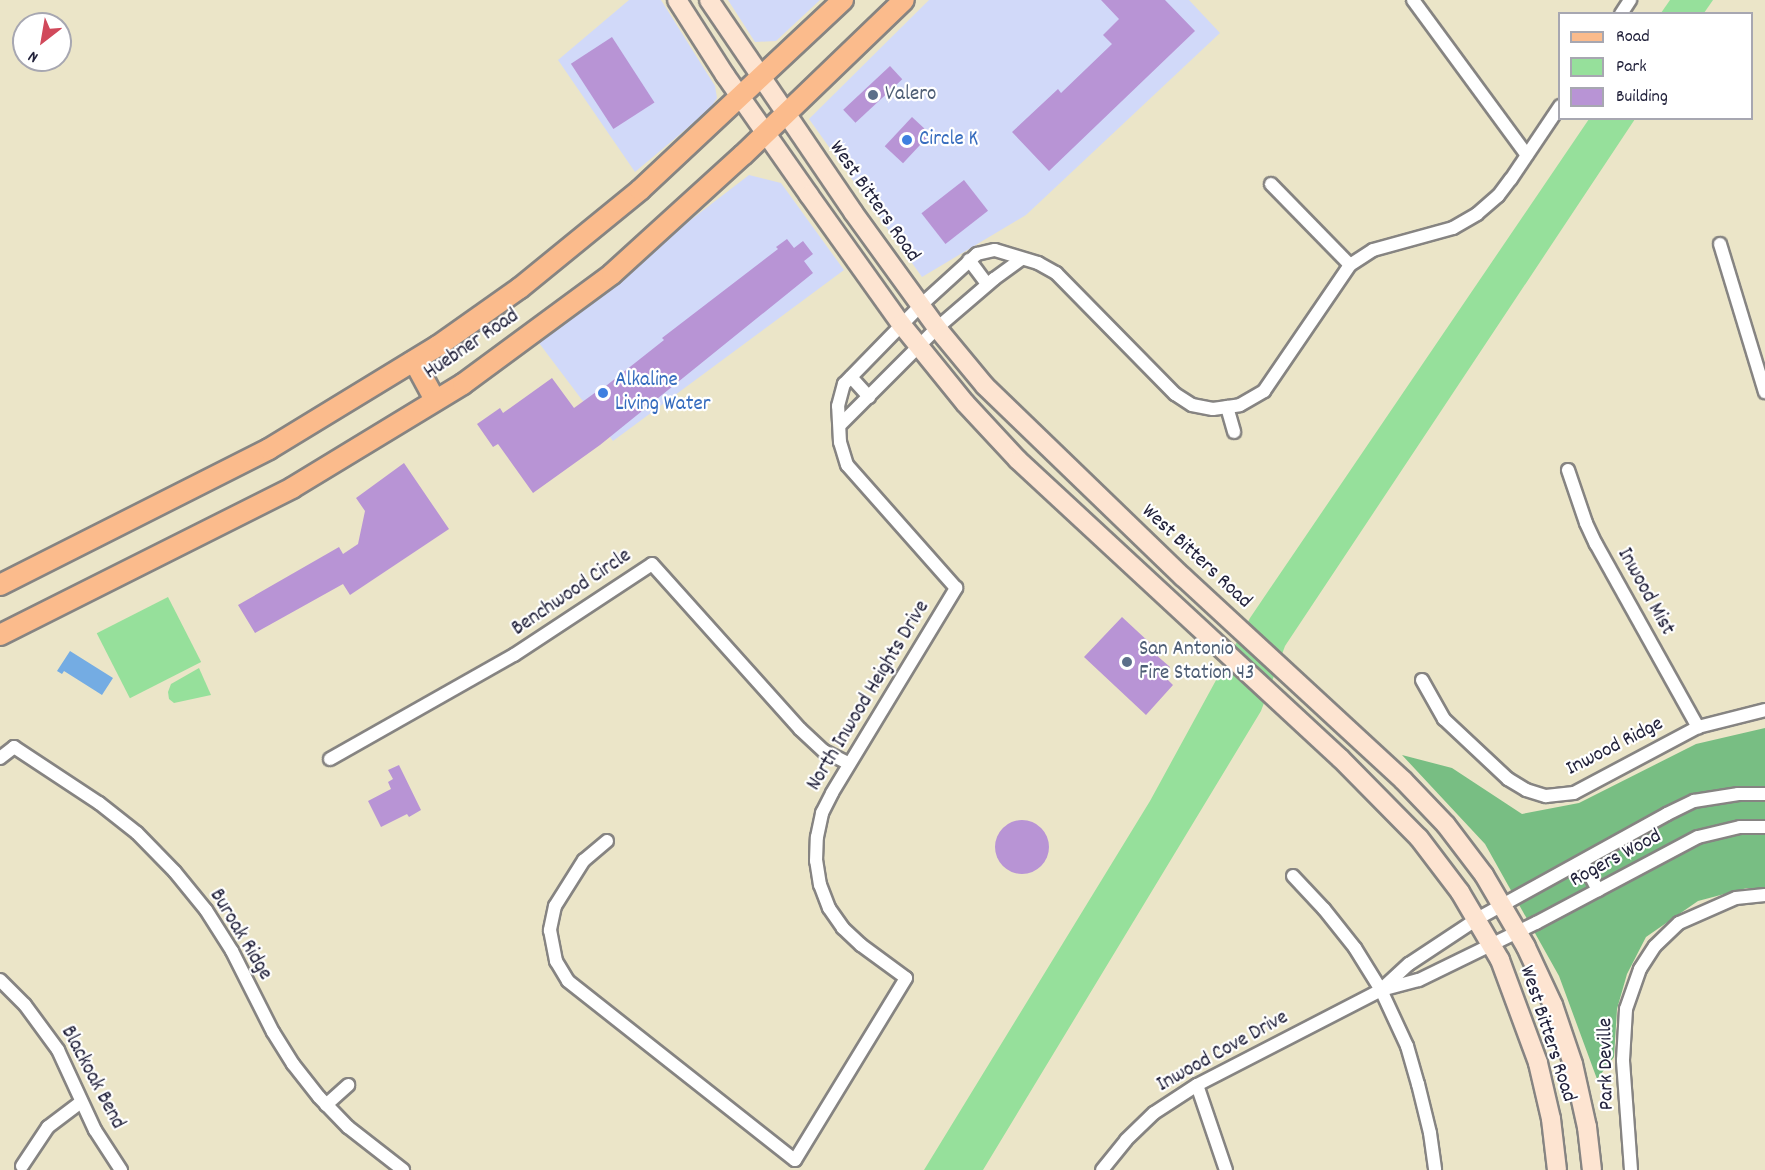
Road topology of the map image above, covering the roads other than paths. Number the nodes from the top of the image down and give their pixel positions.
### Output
1 (677, 0) edge
2 (709, 0) edge
3 (843, 0) edge
4 (904, 0) edge
5 (1413, 0) edge
6 (761, 78) junction
7 (740, 97) junction
8 (1558, 109) edge
9 (785, 114) junction
10 (766, 133) junction
11 (1527, 154) junction
12 (1271, 184) dead end
13 (1720, 244) dead end
14 (1022, 259) junction
15 (969, 260) junction
16 (1350, 265) junction
17 (987, 284) junction
18 (921, 305) junction
19 (901, 324) junction
20 (937, 328) junction
21 (919, 348) junction
22 (414, 361) junction
23 (851, 377) junction
24 (1765, 392) edge
25 (869, 397) junction
26 (435, 399) junction
27 (1227, 407) junction
28 (841, 424) junction
29 (1234, 432) dead end
30 (1568, 470) dead end
31 (0, 585) edge
32 (0, 635) edge
33 (1422, 680) dead end
34 (1765, 710) edge
35 (1698, 727) junction
36 (0, 758) edge
37 (330, 759) dead end
38 (849, 764) junction
39 (1765, 794) edge
40 (1765, 827) edge
41 (607, 841) dead end
42 (1583, 862) junction
43 (1293, 876) dead end
44 (1598, 890) junction
45 (1765, 895) edge
46 (1502, 904) junction
47 (1477, 919) junction
48 (1517, 932) junction
49 (1491, 945) junction
50 (1421, 956) junction
51 (1431, 974) junction
52 (0, 980) edge
53 (1381, 990) junction
54 (1197, 1084) junction
55 (348, 1085) dead end
56 (81, 1102) junction
57 (326, 1105) junction
58 (22, 1166) dead end
59 (121, 1170) edge
60 (403, 1170) edge
61 (1102, 1170) edge
62 (1226, 1170) edge
63 (1435, 1170) edge
64 (1557, 1170) edge
65 (1592, 1170) edge
66 (1631, 1170) edge

1 - 7 main road, West Bitters Road
2 - 6 main road, West Bitters Road
3 - 6 main road, Huebner Road
4 - 9 main road, Huebner Road
5 - 11 street
6 - 7 main road, Huebner Road
6 - 9 main road, West Bitters Road
7 - 10 main road, West Bitters Road
7 - 22 main road, Huebner Road
8 - 11 street
9 - 10 main road, Huebner Road
9 - 18 main road, West Bitters Road
10 - 19 main road, West Bitters Road
10 - 26 main road, Huebner Road
11 - 16 street
12 - 16 street
13 - 24 street
14 - 15 street
14 - 17 street
14 - 27 street
15 - 17 street
15 - 18 street, North Inwood Heights Drive
16 - 27 street
17 - 20 street
18 - 19 street, North Inwood Heights Drive
18 - 20 main road, West Bitters Road
19 - 21 main road, West Bitters Road
19 - 23 street, North Inwood Heights Drive
20 - 21 street
20 - 46 main road, West Bitters Road
21 - 25 street
21 - 47 main road, West Bitters Road
22 - 26 main road
22 - 31 main road, Huebner Road
23 - 25 street
23 - 28 street, North Inwood Heights Drive
25 - 28 street
26 - 32 main road, Huebner Road
27 - 29 street
28 - 38 street, North Inwood Heights Drive
30 - 35 street, Inwood Mist
33 - 35 street, Inwood Ridge
34 - 35 street, Inwood Ridge
36 - 57 street, Buroak Ridge
37 - 38 street, Benchwood Circle
38 - 41 street, North Inwood Heights Drive
39 - 42 street, Rogers Wood
40 - 44 street, Rogers Wood
42 - 44 street
42 - 46 street, Rogers Wood
43 - 53 street
44 - 48 street, Rogers Wood
45 - 66 street, Park Deville
46 - 47 street, Inwood Cove Drive
46 - 48 main road, West Bitters Road
47 - 49 main road, West Bitters Road
47 - 50 street, Inwood Cove Drive
48 - 49 street, Rogers Wood
48 - 65 main road, West Bitters Road
49 - 51 street, Inwood Cove Drive
49 - 64 main road, West Bitters Road
50 - 51 street
50 - 53 street, Inwood Cove Drive
51 - 53 street, Inwood Cove Drive
52 - 56 street, Blackoak Bend
53 - 54 street, Inwood Cove Drive
53 - 63 street
54 - 61 street, Inwood Cove Drive
54 - 62 street
55 - 57 street
56 - 58 street
56 - 59 street, Blackoak Bend
57 - 60 street, Buroak Ridge

